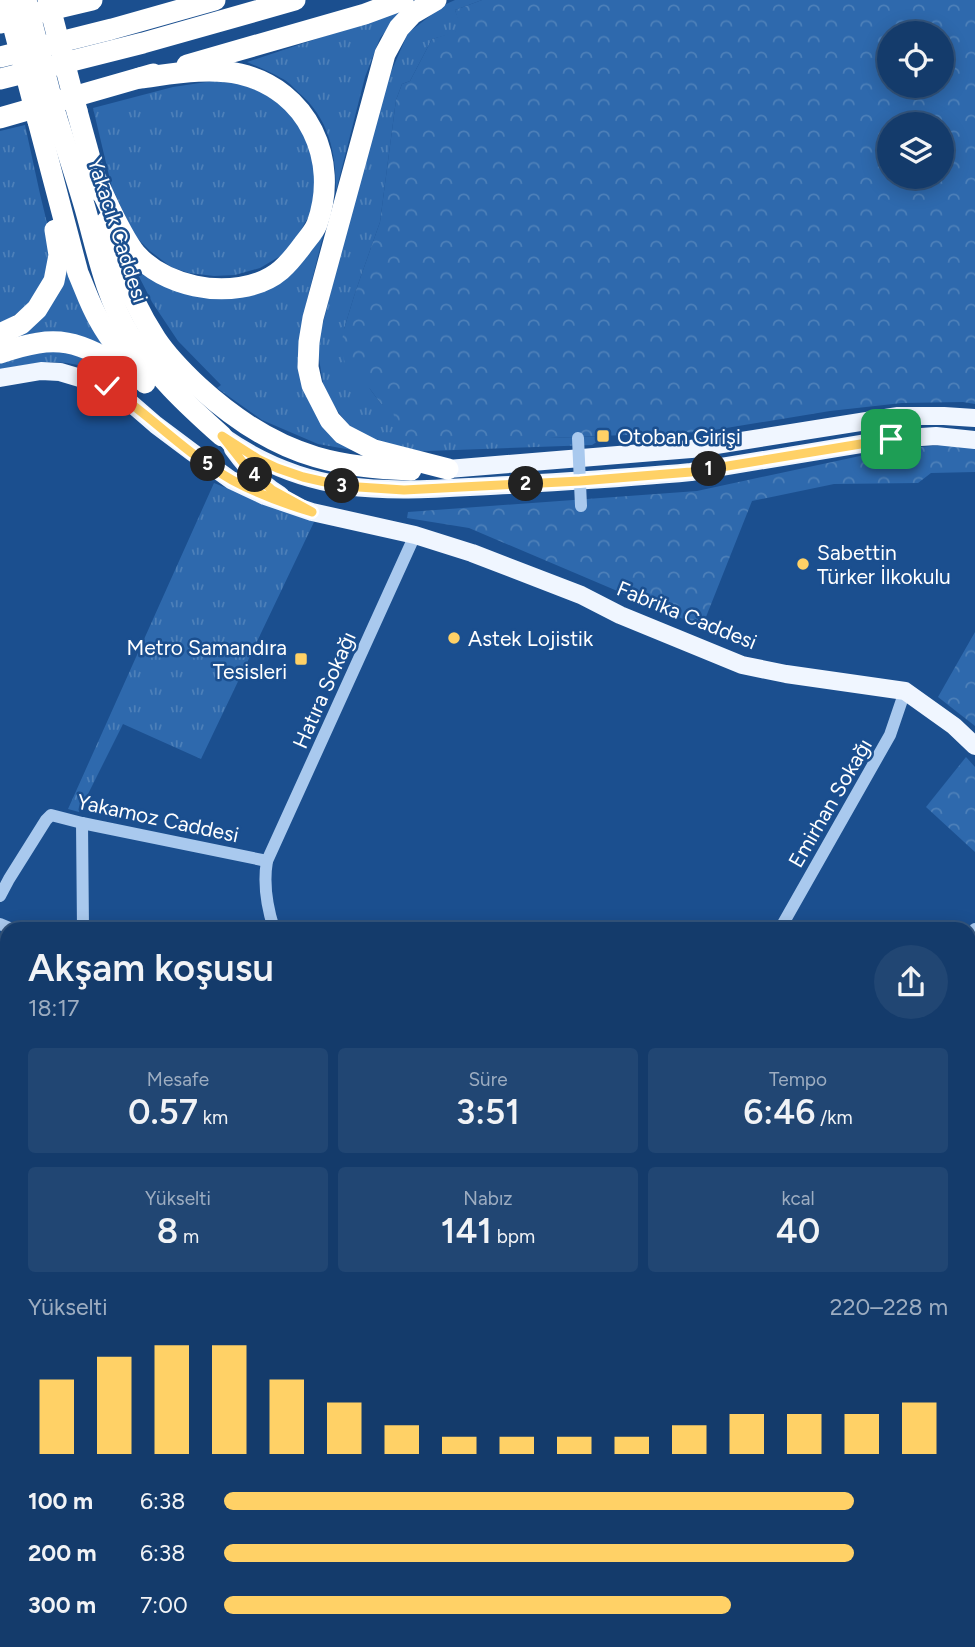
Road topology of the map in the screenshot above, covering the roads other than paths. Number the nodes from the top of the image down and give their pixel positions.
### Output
1 (11, 0) edge
2 (48, 0) edge
3 (92, 0) edge
4 (215, 0) edge
5 (295, 0) edge
6 (403, 0) edge
7 (436, 0) edge
8 (0, 23) edge
9 (0, 57) edge
10 (140, 78) junction
11 (0, 79) edge
12 (57, 116) junction
13 (0, 118) edge
14 (96, 179) junction
15 (0, 334) edge
16 (0, 353) edge
17 (0, 379) edge
18 (145, 383) junction
19 (975, 418) edge
20 (222, 436) junction
21 (578, 438) dead end
22 (975, 440) edge
23 (448, 469) junction
24 (581, 506) dead end
25 (312, 512) junction
26 (415, 535) junction
27 (905, 691) junction
28 (975, 746) edge
29 (82, 823) junction
30 (267, 861) junction
31 (0, 896) edge
32 (83, 922) edge
33 (272, 922) edge
34 (784, 922) edge

1 - 12 highway, bridge
2 - 12 highway, bridge
3 - 8 highway
4 - 9 highway
5 - 11 highway
6 - 10 highway
7 - 23 highway
10 - 13 highway
10 - 14 highway
12 - 14 highway, Yakacık Caddesi
12 - 15 highway
12 - 18 highway
12 - 20 highway, Yakacık Caddesi
14 - 23 highway, Yakacık Caddesi
16 - 18 highway
17 - 25 main road
18 - 20 highway
19 - 23 main road, Yakacık Caddesi
20 - 22 main road, Yakacık Caddesi
20 - 25 main road
21 - 24 street, bridge
25 - 26 main road, Fabrika Caddesi
26 - 27 main road, Fabrika Caddesi
26 - 30 street, Hatıra Sokağı
27 - 28 main road, Fabrika Caddesi
27 - 34 street, Emirhan Sokağı
29 - 30 street, Yakamoz Caddesi
29 - 31 street, Yakamoz Caddesi
29 - 32 street
30 - 33 street

